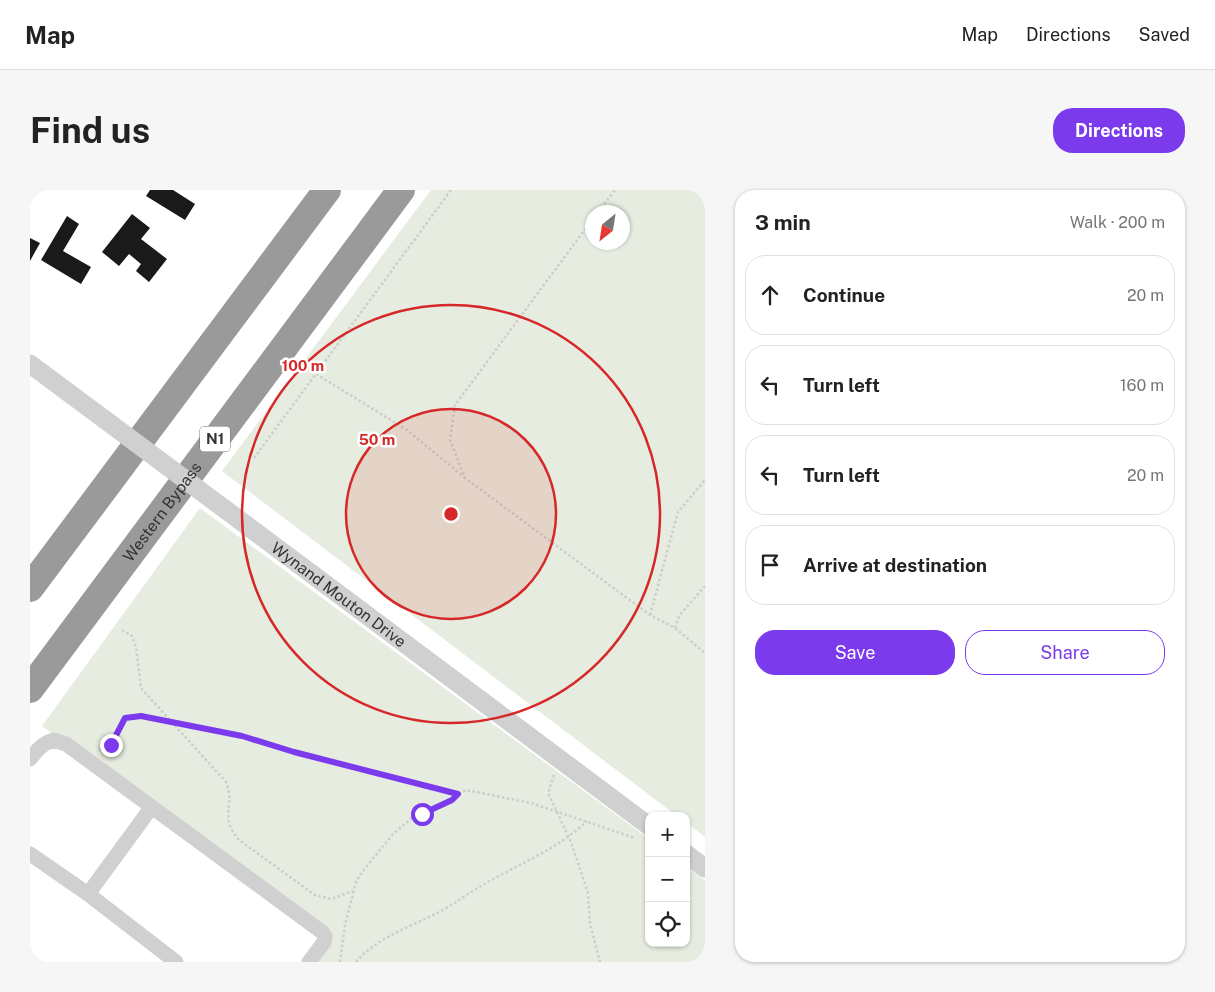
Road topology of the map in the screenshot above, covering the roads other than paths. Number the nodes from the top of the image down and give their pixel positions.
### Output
1 (327, 190) edge
2 (401, 190) edge
3 (30, 364) edge
4 (30, 588) edge
5 (30, 689) edge
6 (30, 759) edge
7 (151, 808) junction
8 (642, 832) edge
9 (30, 854) edge
10 (690, 857) edge
11 (705, 868) edge
12 (88, 894) junction
13 (176, 962) edge
14 (309, 962) edge

1 - 4 highway
2 - 5 highway, Western Bypass / N1
3 - 8 street, Wynand Mouton Drive, bridge
6 - 7 street
7 - 12 street
7 - 14 street
9 - 12 street
10 - 11 street
12 - 13 street

